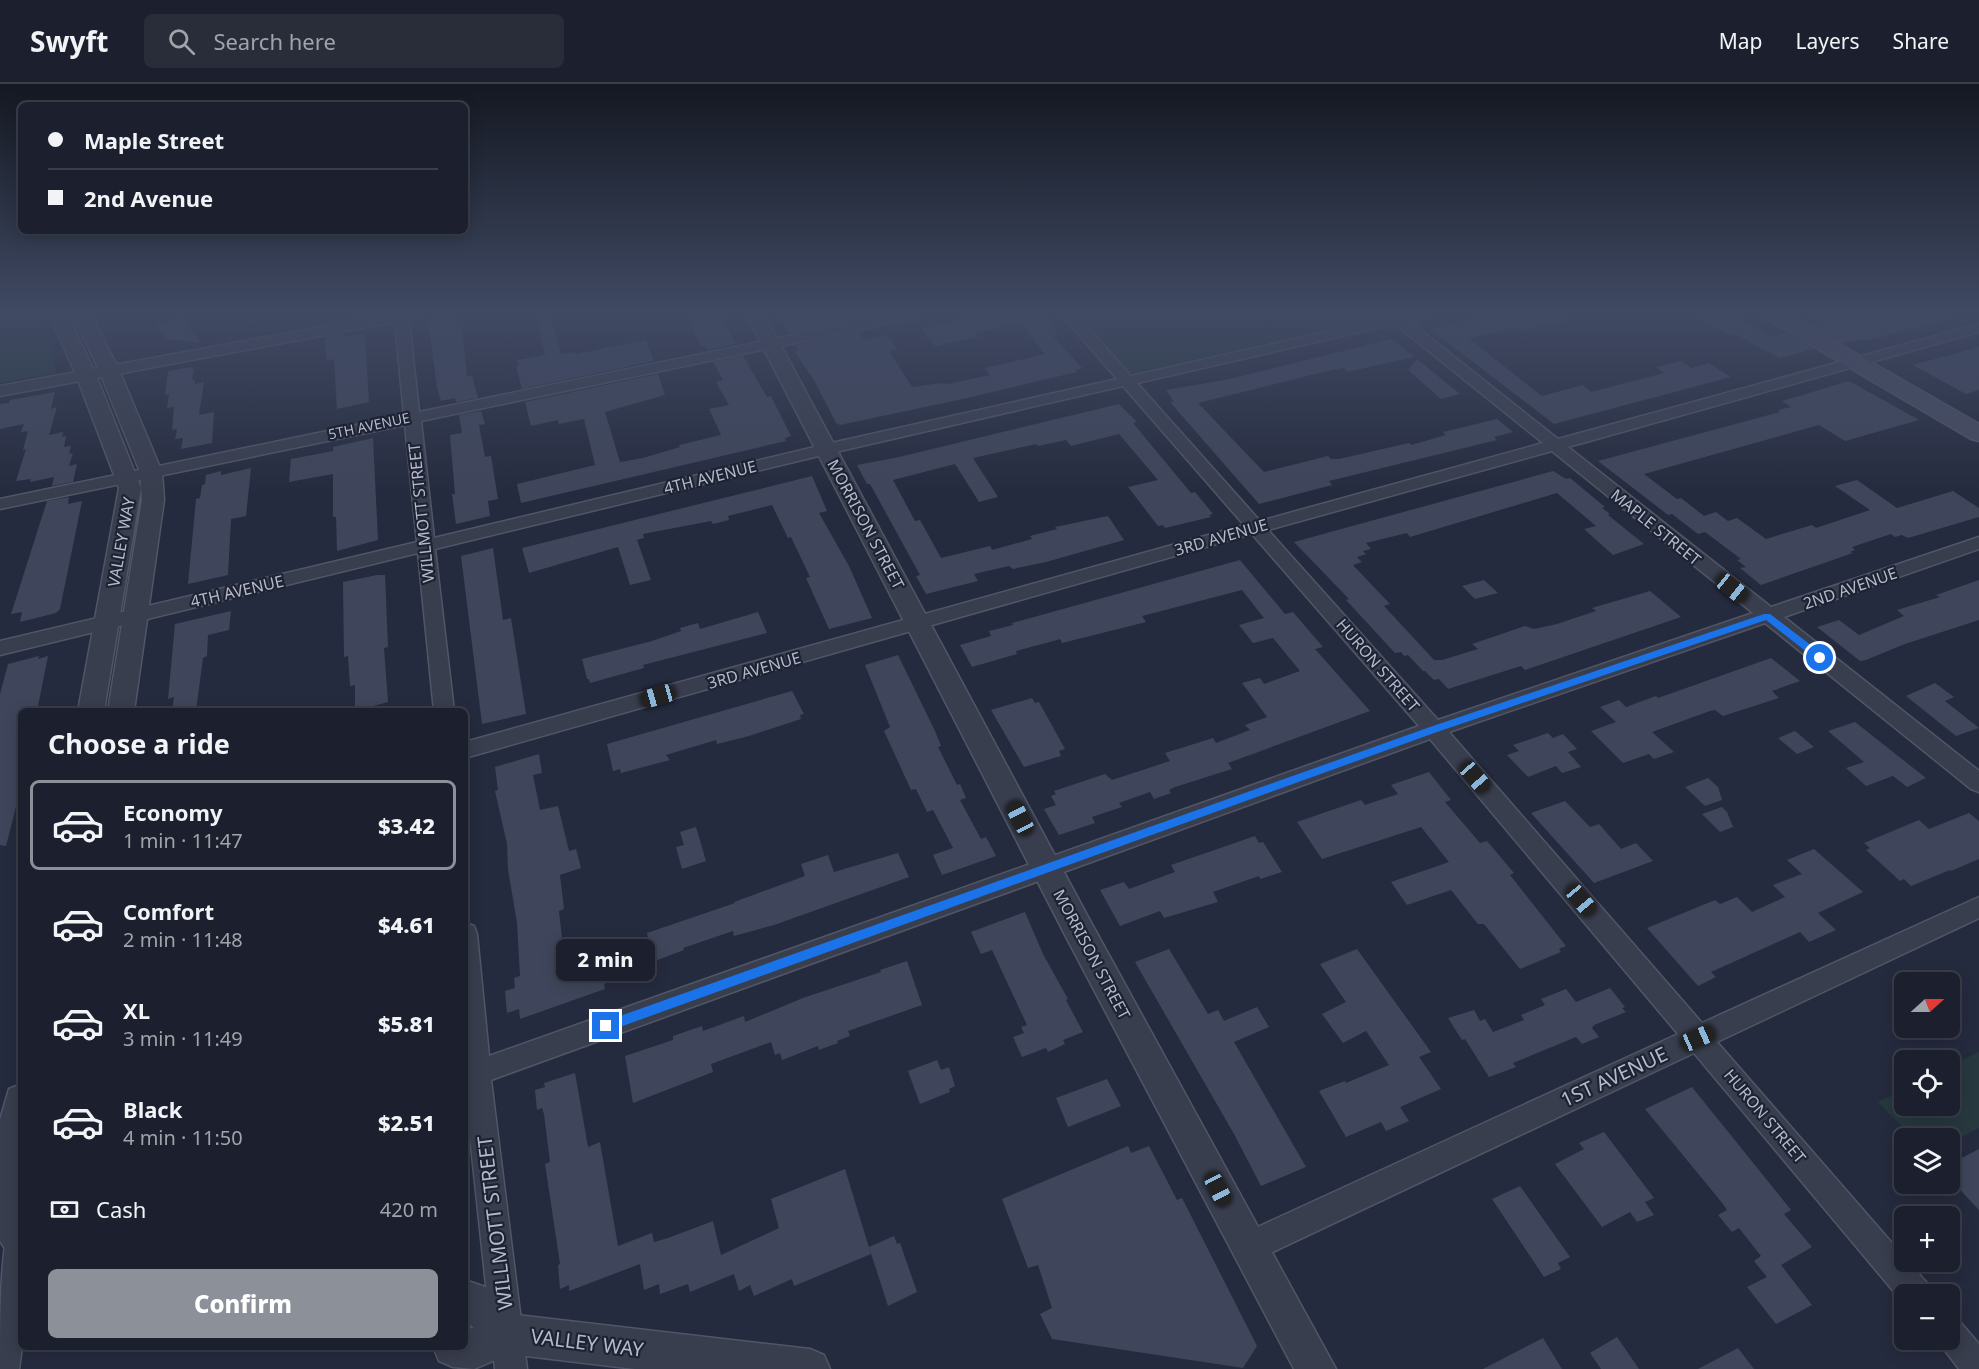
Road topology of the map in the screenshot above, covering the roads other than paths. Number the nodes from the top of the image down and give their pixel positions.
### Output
1 (91, 374) edge
2 (111, 374) edge
3 (409, 374) edge
4 (623, 374) edge
5 (787, 374) edge
6 (1120, 374) edge
7 (1160, 374) edge
8 (1465, 374) edge
9 (1815, 374) edge
10 (1874, 374) edge
11 (86, 375) junction
12 (1127, 382) junction
13 (0, 391) edge
14 (411, 417) junction
15 (1979, 434) edge
16 (1553, 445) junction
17 (827, 449) junction
18 (151, 472) junction
19 (126, 478) junction
20 (0, 504) edge
21 (1258, 527) junction
22 (1979, 543) edge
23 (425, 546) junction
24 (135, 616) junction
25 (1767, 616) junction
26 (107, 622) junction
27 (919, 624) junction
28 (0, 648) edge
29 (92, 708) edge
30 (121, 708) edge
31 (444, 708) edge
32 (1434, 729) junction
33 (468, 749) edge
34 (1979, 783) edge
35 (1046, 868) junction
36 (1979, 907) edge
37 (468, 1004) edge
38 (1698, 1038) junction
39 (471, 1075) edge
40 (18, 1119) edge
41 (15, 1239) edge
42 (1249, 1248) junction
43 (1907, 1284) edge
44 (468, 1301) edge
45 (1960, 1346) edge
46 (468, 1350) edge
47 (510, 1352) edge
48 (1979, 1368) edge
49 (3, 1369) edge
50 (810, 1369) edge
51 (1316, 1369) edge

1 - 11 street
2 - 18 street, VALLEY WAY
3 - 14 street, WILLMOTT STREET
4 - 14 street, 5TH AVENUE
5 - 17 street, MORRISON STREET
6 - 12 street, HURON STREET
7 - 12 street, 4TH AVENUE
8 - 16 street, MAPLE STREET
9 - 16 street, 3RD AVENUE
10 - 15 main road
11 - 13 street
11 - 19 street, VALLEY WAY
12 - 17 street, 4TH AVENUE
12 - 21 street, HURON STREET
14 - 18 street, 5TH AVENUE
14 - 23 street, WILLMOTT STREET
16 - 21 street, 3RD AVENUE
16 - 25 street, MAPLE STREET
17 - 23 street, 4TH AVENUE
17 - 27 street, MORRISON STREET
18 - 19 street, 5TH AVENUE
18 - 24 street, VALLEY WAY
19 - 20 street, 5TH AVENUE
19 - 26 street, VALLEY WAY
21 - 27 street, 3RD AVENUE
21 - 32 street, HURON STREET
22 - 25 street, 2ND AVENUE
23 - 24 street, 4TH AVENUE
23 - 31 street, WILLMOTT STREET
24 - 26 street, 4TH AVENUE
24 - 30 street, VALLEY WAY
25 - 32 street, 2ND AVENUE
25 - 34 street, MAPLE STREET
26 - 28 street, 4TH AVENUE
26 - 29 street, VALLEY WAY
27 - 33 street, 3RD AVENUE
27 - 35 street, MORRISON STREET
32 - 35 street, 2ND AVENUE
32 - 38 street, HURON STREET
35 - 39 street, 2ND AVENUE
35 - 42 street, MORRISON STREET
36 - 38 street, 1ST AVENUE
37 - 39 street, WILLMOTT STREET
38 - 42 street, 1ST AVENUE
38 - 43 street, HURON STREET
39 - 47 street, WILLMOTT STREET
40 - 41 street
41 - 49 street
42 - 51 street, MORRISON STREET
44 - 47 street, VALLEY WAY
45 - 48 street
46 - 47 street, VALLEY WAY
47 - 50 street, VALLEY WAY

